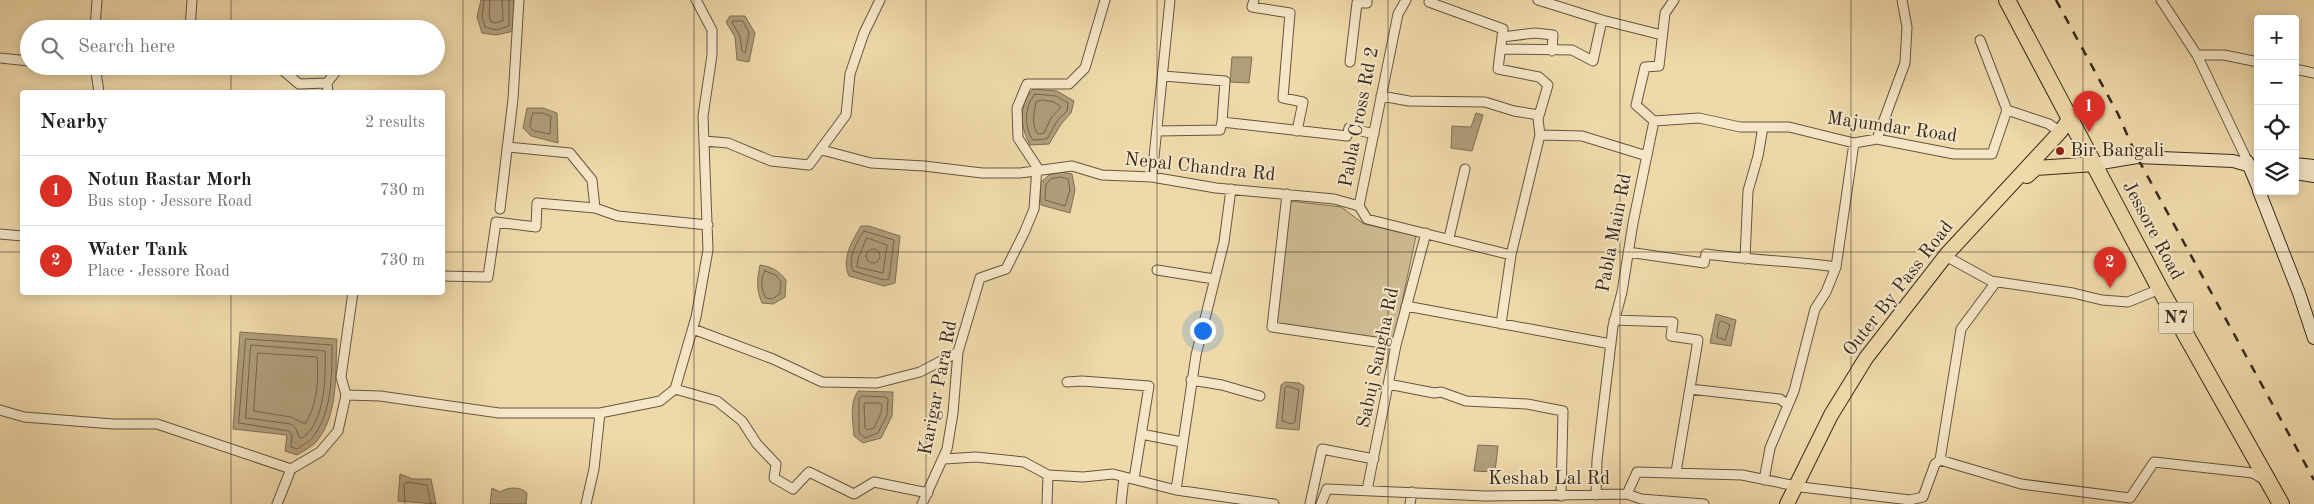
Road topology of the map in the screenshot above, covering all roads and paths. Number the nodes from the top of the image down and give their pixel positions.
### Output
1 (98, 0) edge
2 (192, 0) edge
3 (519, 0) edge
4 (696, 0) edge
5 (880, 0) edge
6 (1105, 0) edge
7 (1170, 0) edge
8 (1254, 0) edge
9 (1367, 0) edge
10 (1406, 0) edge
11 (1538, 0) edge
12 (1674, 0) edge
13 (1902, 0) edge
14 (2007, 0) edge
15 (2161, 0) edge
16 (1428, 1) edge
17 (96, 20) edge
18 (191, 20) edge
19 (1602, 20) junction
20 (1662, 35) junction
21 (1502, 37) junction
22 (1980, 40) dead end
23 (1501, 49) junction
24 (1552, 51) junction
25 (2197, 55) junction
26 (0, 58) edge
27 (20, 60) edge
28 (2254, 61) edge
29 (1350, 62) dead end
30 (2299, 70) edge
31 (2314, 74) edge
32 (97, 75) edge
33 (288, 75) edge
34 (333, 75) edge
35 (1163, 76) junction
36 (327, 83) junction
37 (99, 90) edge
38 (328, 90) edge
39 (1381, 96) junction
40 (2006, 110) junction
41 (1539, 116) junction
42 (2070, 118) junction
43 (1654, 121) junction
44 (1222, 122) junction
45 (1763, 127) junction
46 (1157, 131) junction
47 (1297, 131) junction
48 (2060, 132) junction
49 (1374, 134) junction
50 (1540, 134) junction
51 (1877, 139) junction
52 (704, 141) junction
53 (1854, 143) junction
54 (508, 147) junction
55 (822, 150) junction
56 (1647, 156) junction
57 (2249, 162) edge
58 (2095, 164) junction
59 (2299, 164) edge
60 (2314, 166) edge
61 (1465, 169) dead end
62 (1037, 170) junction
63 (2299, 174) edge
64 (2254, 176) edge
65 (2314, 176) edge
66 (1152, 177) junction
67 (1231, 189) junction
68 (1287, 194) junction
69 (2262, 195) edge
70 (1359, 206) junction
71 (594, 208) junction
72 (500, 209) dead end
73 (708, 225) junction
74 (1426, 233) junction
75 (0, 234) edge
76 (20, 236) edge
77 (1449, 238) junction
78 (1628, 252) junction
79 (1511, 255) junction
80 (1951, 259) junction
81 (1745, 260) junction
82 (1836, 268) junction
83 (1157, 270) dead end
84 (445, 276) edge
85 (1214, 278) junction
86 (1996, 282) junction
87 (2160, 289) junction
88 (353, 295) edge
89 (1406, 306) junction
90 (1614, 320) junction
91 (1501, 324) junction
92 (693, 329) junction
93 (2314, 338) edge
94 (1396, 344) junction
95 (1610, 344) junction
96 (958, 352) junction
97 (1192, 380) junction
98 (1067, 382) dead end
99 (1388, 384) junction
100 (1690, 388) junction
101 (675, 389) junction
102 (346, 395) junction
103 (1260, 396) dead end
104 (1788, 405) junction
105 (0, 410) edge
106 (600, 413) junction
107 (1141, 434) junction
108 (1182, 442) junction
109 (944, 459) junction
110 (1374, 459) junction
111 (1940, 460) junction
112 (291, 469) junction
113 (1676, 472) junction
114 (1048, 475) junction
115 (1124, 477) junction
116 (1134, 479) junction
117 (1764, 480) junction
118 (2268, 481) junction
119 (1798, 486) junction
120 (1176, 490) junction
121 (1368, 490) junction
122 (928, 492) junction
123 (1412, 492) junction
124 (1561, 496) junction
125 (1596, 496) junction
126 (1623, 498) edge
127 (1459, 499) edge
128 (1241, 502) edge
129 (277, 504) edge
130 (586, 504) edge
131 (922, 504) edge
132 (1047, 504) edge
133 (1121, 504) edge
134 (1268, 504) edge
135 (1310, 504) edge
136 (1321, 504) edge
137 (1410, 504) edge
138 (1704, 504) edge
139 (1787, 504) edge
140 (1794, 504) edge
141 (2281, 504) edge

1 - 17 street
2 - 18 street
3 - 54 street
4 - 52 street
5 - 55 street
6 - 62 street
7 - 35 street
8 - 47 street
9 - 29 street
10 - 39 street, Pabla Cross Rd 2
11 - 19 street
12 - 20 street
13 - 51 street
14 - 42 highway, Jessore Road / N7
15 - 25 street
16 - 21 street
19 - 20 street
19 - 24 street
20 - 43 street
21 - 23 street
21 - 24 street
22 - 40 street
23 - 24 street
23 - 41 street
25 - 28 street
25 - 57 street
26 - 27 street
30 - 31 street
32 - 37 street
33 - 36 street
34 - 36 street
35 - 44 street
35 - 46 street
36 - 38 street
39 - 41 street
39 - 49 street, Pabla Cross Rd 2
40 - 48 street
40 - 51 street, Majumdar Road
41 - 50 street
42 - 48 main road, Outer By Pass Road
42 - 58 highway, Jessore Road / N7
43 - 45 street, Majumdar Road
43 - 56 street, Pabla Main Rd
44 - 46 street
44 - 47 street
45 - 53 street, Majumdar Road
45 - 81 street
46 - 66 street
47 - 49 street
48 - 119 main road, Outer By Pass Road
49 - 70 street, Pabla Cross Rd 2
50 - 56 street
50 - 79 street
51 - 53 street, Majumdar Road
52 - 55 street
52 - 73 street
53 - 82 street
54 - 71 street
54 - 72 street
55 - 62 street, Nepal Chandra Rd
56 - 78 street, Pabla Main Rd
57 - 58 street
57 - 64 street
58 - 80 main road, Outer By Pass Road
58 - 87 highway, Jessore Road / N7
59 - 60 street
61 - 77 street
62 - 66 street, Nepal Chandra Rd
62 - 96 street, Karigar Para Rd
63 - 65 street
66 - 67 street, Nepal Chandra Rd
67 - 68 street, Nepal Chandra Rd
67 - 85 street
68 - 70 street, Nepal Chandra Rd
68 - 94 street
69 - 93 street
70 - 74 street, Pabla Cross Rd 2
71 - 73 street
71 - 84 street
73 - 92 street
74 - 77 street, Pabla Cross Rd 2
74 - 89 street, Sabuj Sangha Rd
75 - 76 street
77 - 79 street, Pabla Cross Rd 2
78 - 81 street
78 - 90 street, Pabla Main Rd
79 - 91 street
80 - 86 street
80 - 119 main road, Outer By Pass Road
81 - 82 street
82 - 104 street
83 - 85 street
85 - 97 street
86 - 87 street
86 - 111 street
87 - 118 highway, Jessore Road / N7
88 - 102 street
89 - 91 street
89 - 94 street, Sabuj Sangha Rd
90 - 95 street, Pabla Main Rd
90 - 100 street
91 - 95 street
92 - 96 street
92 - 101 street
94 - 99 street, Sabuj Sangha Rd
95 - 125 street, Pabla Main Rd
96 - 109 street, Karigar Para Rd
97 - 103 street
97 - 108 street
98 - 107 street
99 - 110 street, Sabuj Sangha Rd
99 - 124 street
100 - 104 street
100 - 113 street
101 - 106 street
101 - 122 street
102 - 106 street
102 - 112 street
104 - 117 street
105 - 112 street
106 - 130 street
107 - 108 street
107 - 116 street
108 - 120 street
109 - 114 street
109 - 122 street, Karigar Para Rd
110 - 121 street, Sabuj Sangha Rd
110 - 135 street
111 - 118 street
111 - 119 street, Keshab Lal Rd
112 - 129 street
113 - 117 street, Keshab Lal Rd
113 - 126 street, Keshab Lal Rd
114 - 115 street
114 - 132 street
115 - 116 street
115 - 133 street
116 - 120 street
117 - 119 street, Keshab Lal Rd
118 - 141 highway, Jessore Road / N7
119 - 139 main road, Outer By Pass Road
119 - 140 main road, Outer By Pass Road
120 - 128 street
121 - 123 street, Keshab Lal Rd
121 - 136 street, Keshab Lal Rd
122 - 131 street, Karigar Para Rd
123 - 127 street, Keshab Lal Rd
123 - 137 street
124 - 125 street, Keshab Lal Rd
124 - 127 street, Keshab Lal Rd
125 - 126 street, Keshab Lal Rd
126 - 138 street
128 - 134 street

